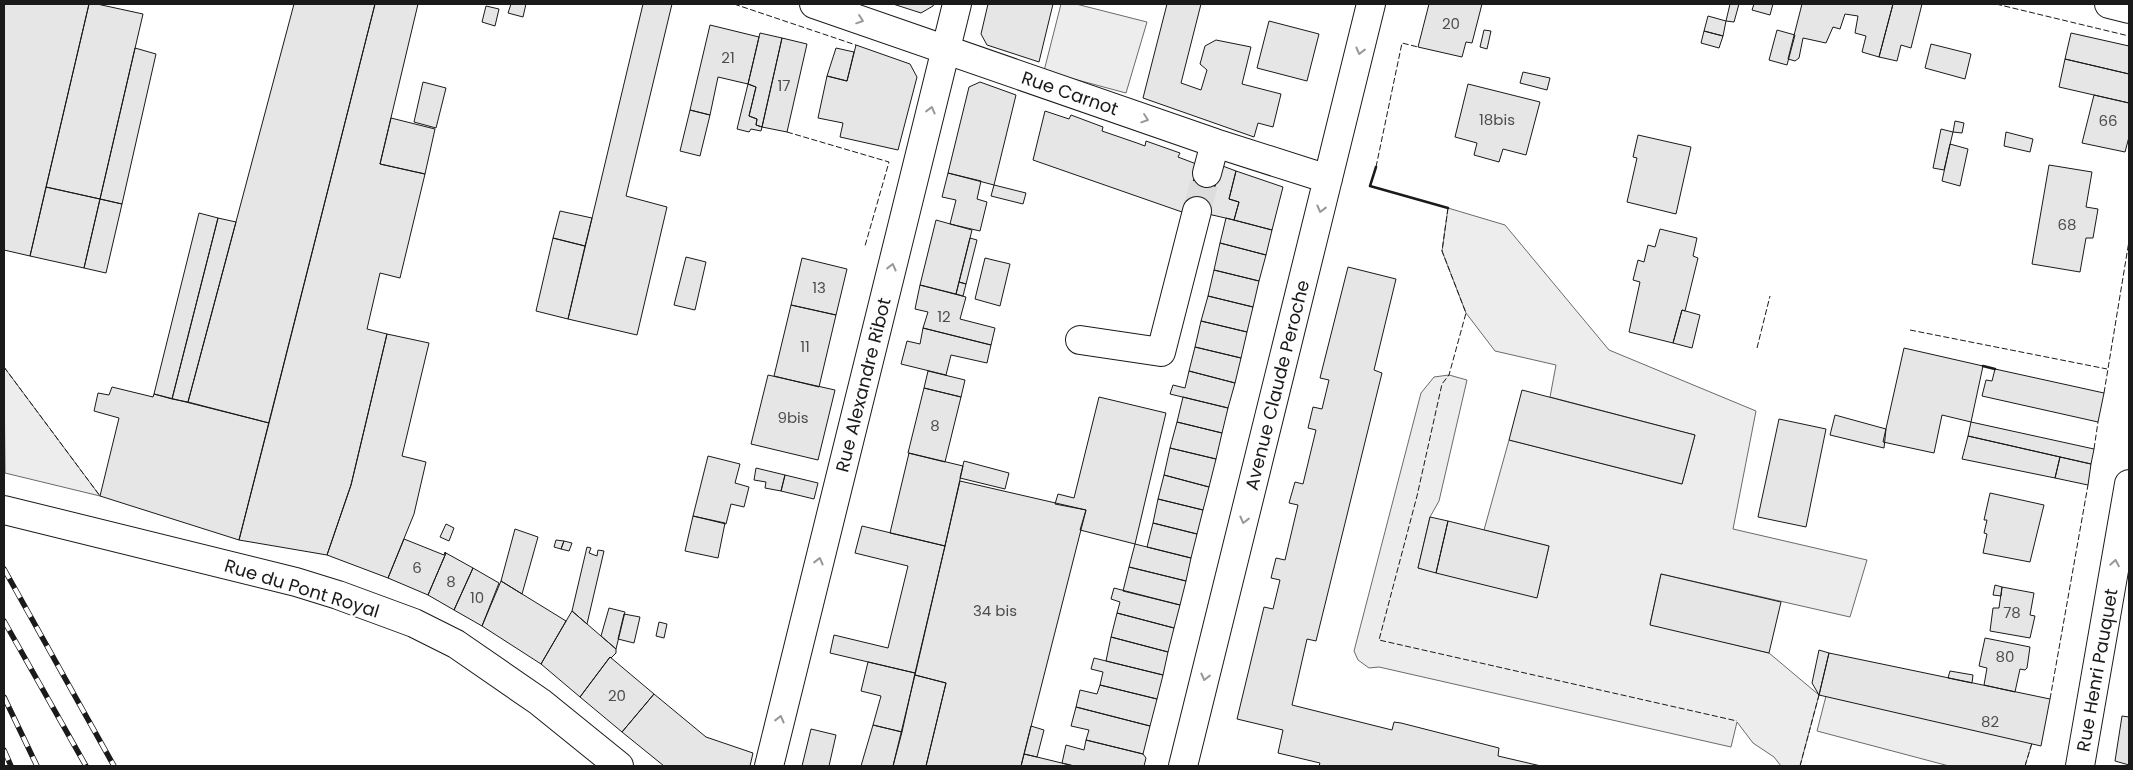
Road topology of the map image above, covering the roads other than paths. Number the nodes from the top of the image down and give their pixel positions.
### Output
1 (814, 4) edge
2 (957, 4) edge
3 (1371, 4) edge
4 (2109, 4) edge
5 (2129, 9) edge
6 (945, 50) junction
7 (1215, 143) junction
8 (1207, 173) tunnel mouth
9 (1328, 179) junction
10 (1197, 211) tunnel mouth
11 (1080, 340) dead end
12 (2129, 484) edge
13 (4, 510) edge
14 (618, 766) edge
15 (769, 766) edge
16 (1183, 766) edge
17 (2080, 766) edge

1 -> 6 street, Rue Carnot
2 - 6 street, Rue Alexandre Ribot
3 -> 9 street, Avenue Claude Peroche
4 - 5 street
6 -> 7 street, Rue Carnot
15 -> 6 street, Rue Alexandre Ribot
7 - 8 street
7 - 9 street, Rue Carnot
9 -> 16 street, Avenue Claude Peroche
10 - 11 street
17 -> 12 street, Rue Henri Pauquet
13 - 14 street, Rue du Pont Royal

